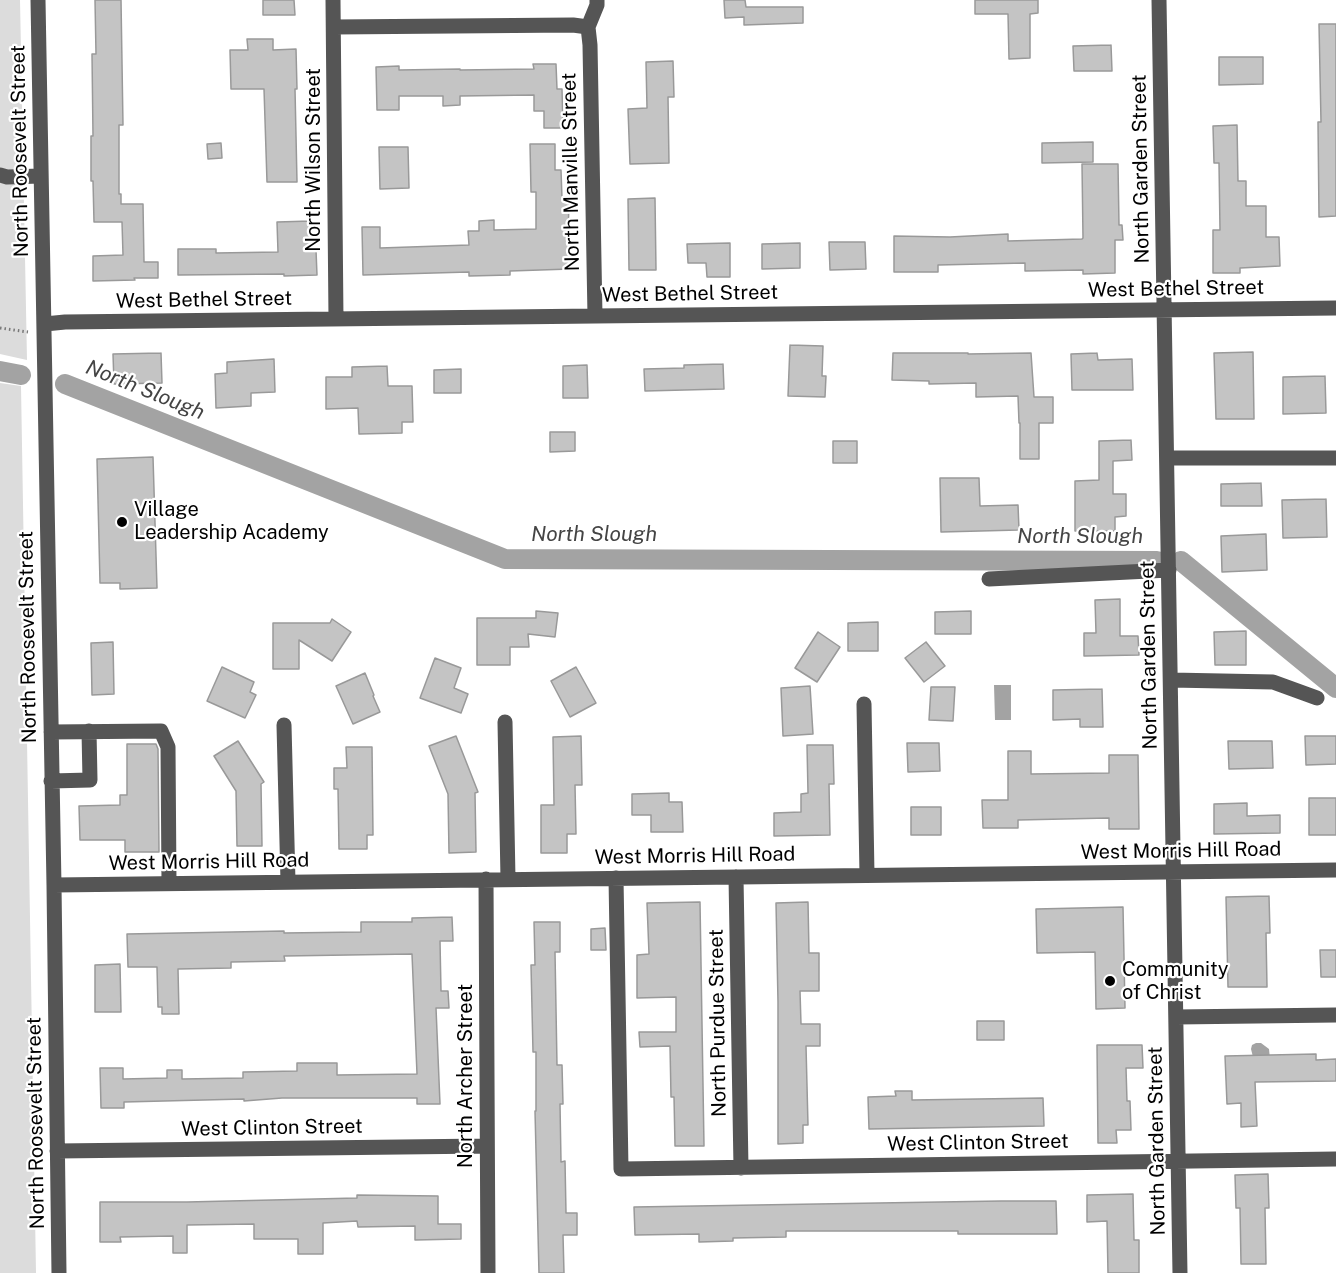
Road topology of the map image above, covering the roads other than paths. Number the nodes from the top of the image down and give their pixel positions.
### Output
1 (38, 0) edge
2 (333, 0) edge
3 (597, 0) edge
4 (1159, 0) edge
5 (334, 27) junction
6 (588, 27) junction
7 (0, 176) edge
8 (41, 176) junction
9 (1336, 308) edge
10 (1164, 310) junction
11 (595, 316) junction
12 (336, 319) junction
13 (45, 324) junction
14 (1336, 458) edge
15 (1167, 459) junction
16 (1169, 570) junction
17 (989, 579) dead end
18 (1171, 680) junction
19 (1317, 698) dead end
20 (864, 704) dead end
21 (505, 722) dead end
22 (284, 725) dead end
23 (89, 731) junction
24 (51, 732) junction
25 (51, 781) junction
26 (1336, 870) edge
27 (1174, 872) junction
28 (867, 875) junction
29 (736, 877) junction
30 (616, 878) junction
31 (486, 879) junction
32 (508, 879) junction
33 (288, 882) junction
34 (169, 884) junction
35 (54, 885) junction
36 (1336, 1015) edge
37 (1176, 1017) junction
38 (487, 1146) junction
39 (57, 1151) junction
40 (1336, 1159) edge
41 (1178, 1161) junction
42 (741, 1168) junction
43 (59, 1273) edge
44 (488, 1273) edge
45 (1180, 1273) edge

1 - 8 street, North Roosevelt Street
2 - 5 street, North Wilson Street
3 - 6 street
4 - 10 street, North Garden Street
5 - 6 street
5 - 12 street, North Wilson Street
6 - 11 street, North Manville Street
7 - 8 street
8 - 13 street, North Roosevelt Street
9 - 10 street, West Bethel Street
10 - 11 street, West Bethel Street
10 - 15 street, North Garden Street
11 - 12 street, West Bethel Street
12 - 13 street, West Bethel Street
13 - 24 street, North Roosevelt Street
14 - 15 street
15 - 16 street, North Garden Street
16 - 17 street
16 - 18 street, North Garden Street
18 - 19 street
18 - 27 street, North Garden Street
20 - 28 street
21 - 32 street
22 - 33 street
23 - 24 street
23 - 25 street
23 - 34 street
24 - 25 street, North Roosevelt Street
25 - 35 street, North Roosevelt Street
26 - 27 street, West Morris Hill Road
27 - 28 street, West Morris Hill Road
27 - 37 street, North Garden Street
28 - 29 street, West Morris Hill Road
29 - 30 street, West Morris Hill Road
29 - 42 street, North Purdue Street
30 - 32 street, West Morris Hill Road
30 - 42 street, West Clinton Street
31 - 32 street, West Morris Hill Road
31 - 33 street, West Morris Hill Road
31 - 38 street, North Archer Street
33 - 34 street, West Morris Hill Road
34 - 35 street, West Morris Hill Road
35 - 39 street, North Roosevelt Street
36 - 37 street
37 - 41 street, North Garden Street
38 - 39 street, West Clinton Street
38 - 44 street, North Archer Street
39 - 43 street, North Roosevelt Street
40 - 41 street, West Clinton Street
41 - 42 street, West Clinton Street
41 - 45 street, North Garden Street

